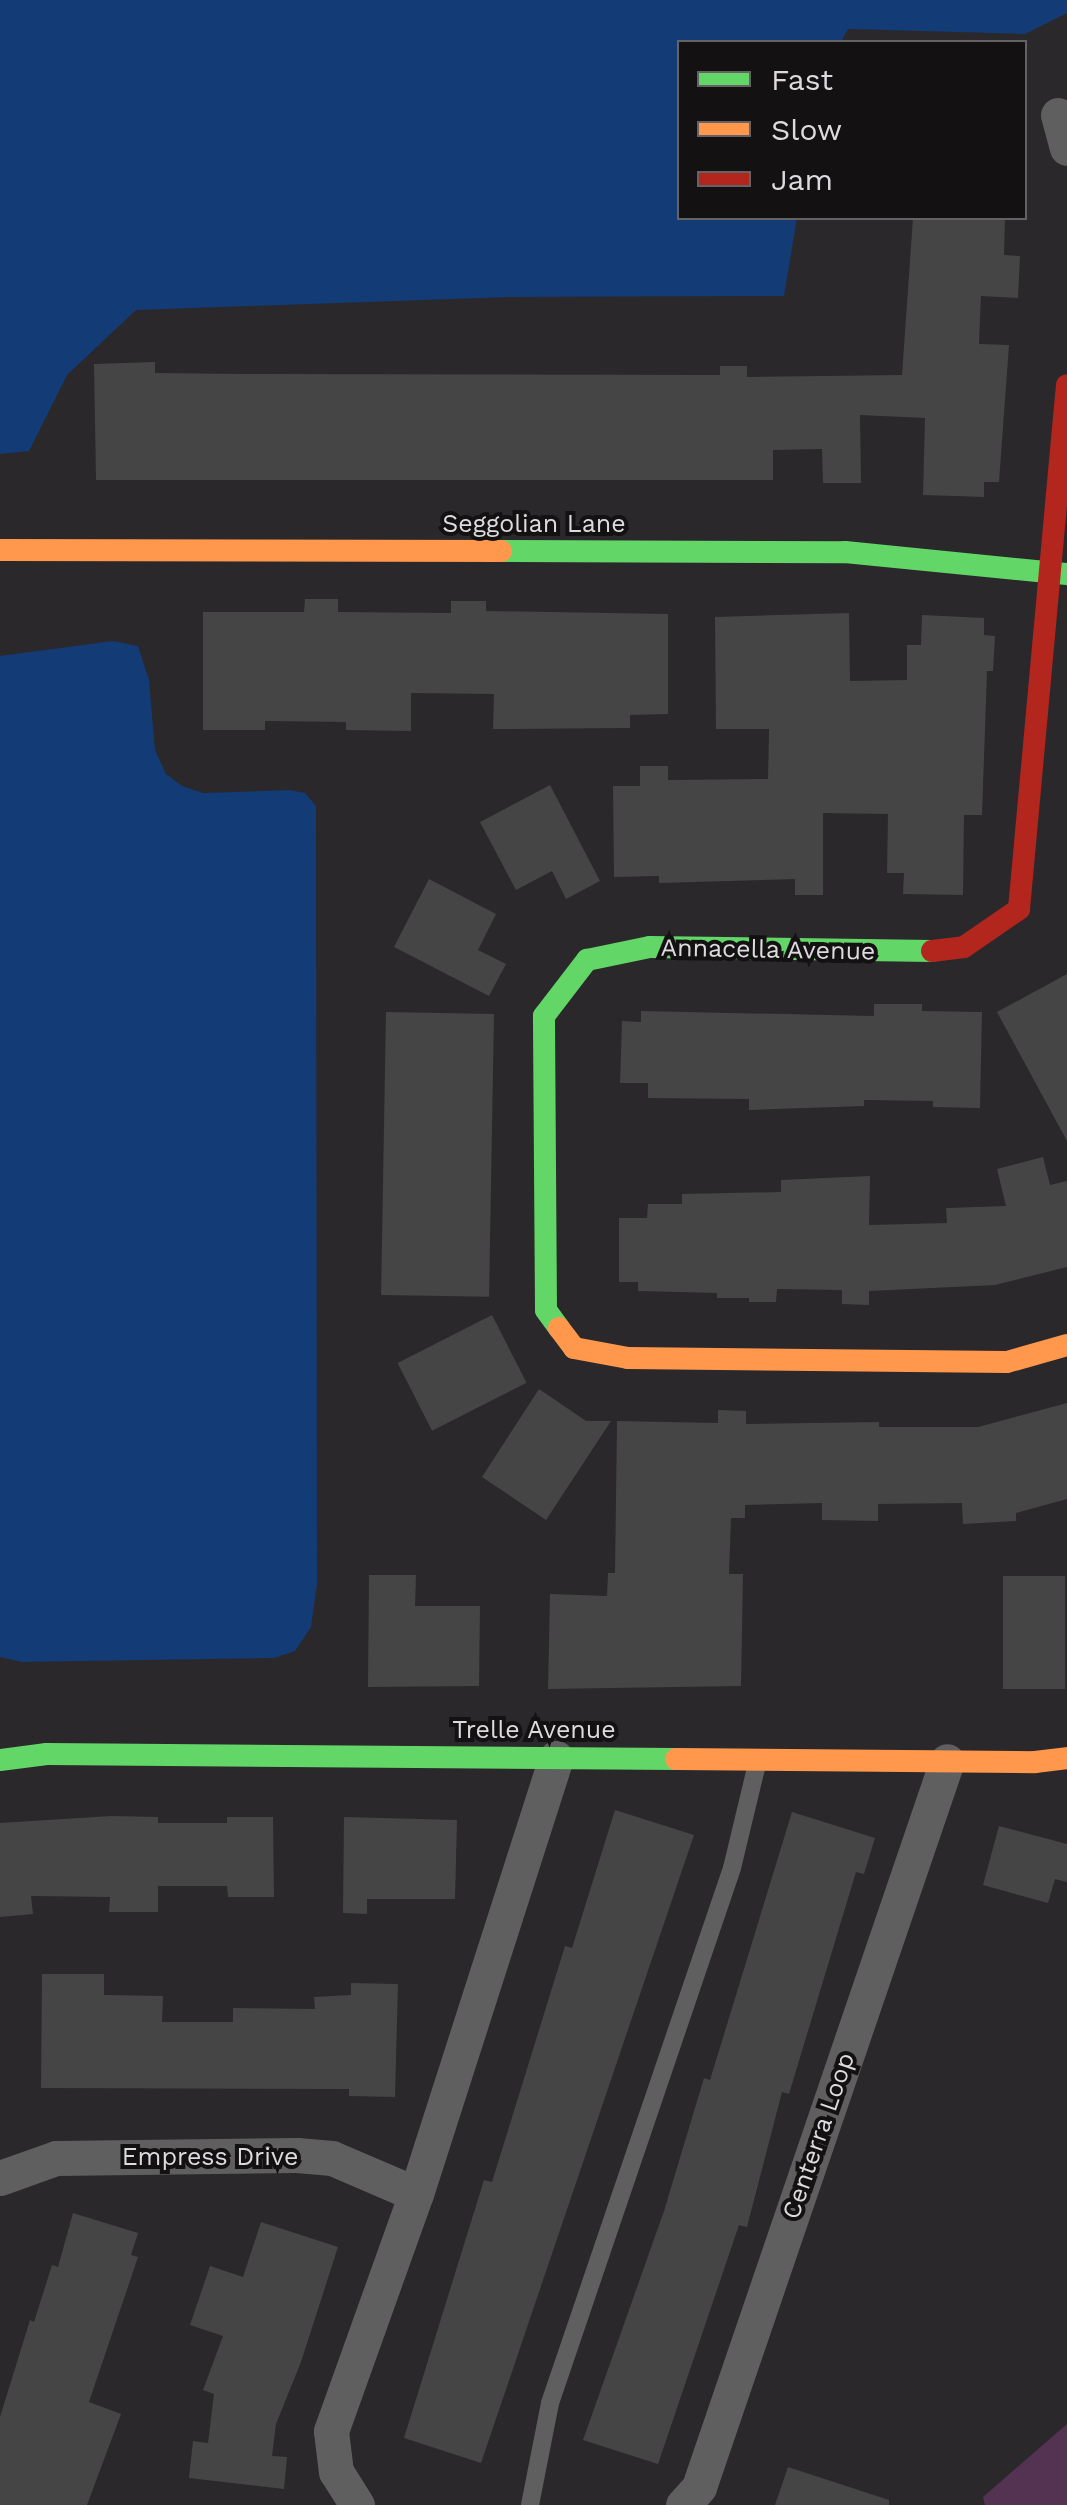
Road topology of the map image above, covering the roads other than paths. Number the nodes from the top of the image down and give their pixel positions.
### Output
1 (1067, 385) edge
2 (0, 550) edge
3 (1059, 573) edge
4 (1067, 1344) edge
5 (556, 1758) junction
6 (1067, 1758) edge
7 (758, 1759) junction
8 (0, 1760) edge
9 (947, 1761) junction
10 (0, 2178) edge
11 (416, 2194) junction
12 (357, 2505) edge
13 (530, 2505) edge
14 (682, 2505) edge

1 - 3 street, Annacella Avenue
2 - 3 street, Seggolian Lane
3 - 4 street, Annacella Avenue
5 - 7 street, Trelle Avenue
5 - 8 street, Trelle Avenue
5 - 11 street
6 - 9 street, Trelle Avenue
7 - 9 street, Trelle Avenue
7 - 13 lane
9 - 14 street, Centerra Loop
10 - 11 street, Empress Drive
11 - 12 street

